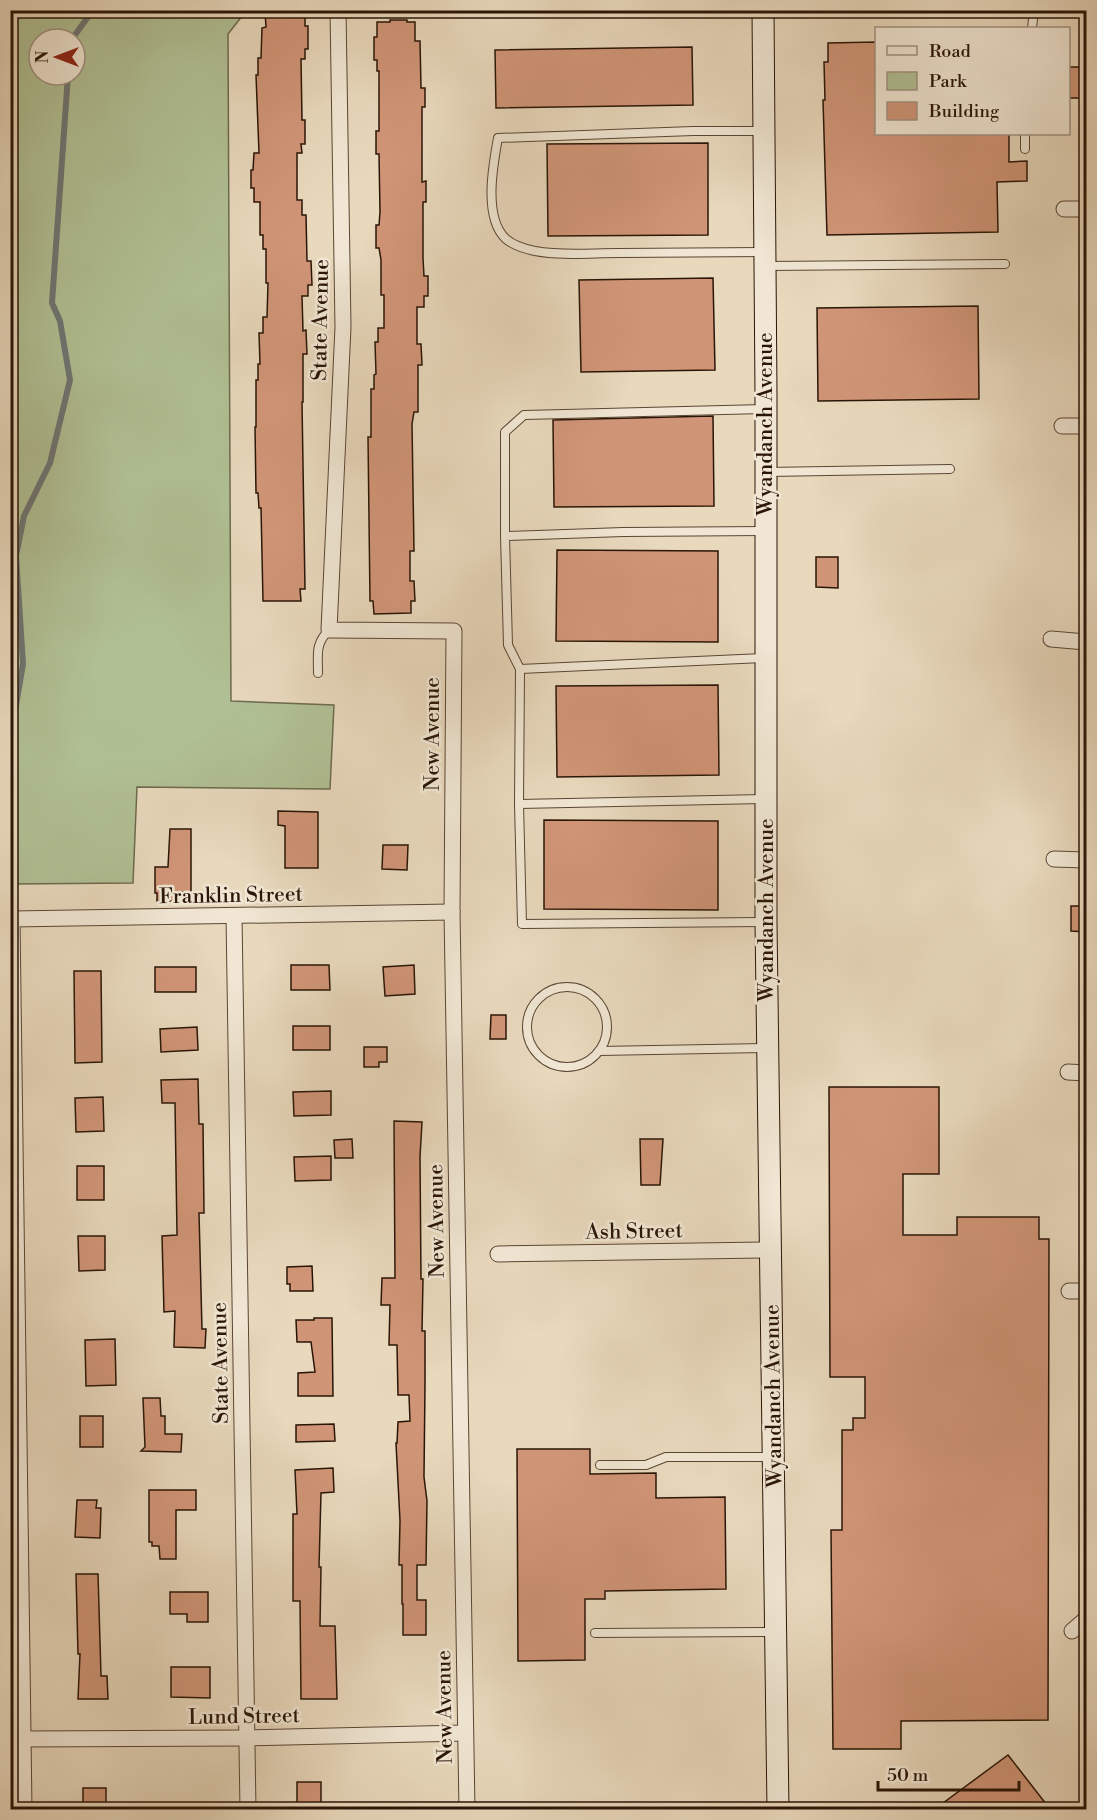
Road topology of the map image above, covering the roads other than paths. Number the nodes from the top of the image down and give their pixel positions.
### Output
1 (338, 10) edge
2 (763, 10) edge
3 (1034, 10) edge
4 (1032, 27) edge
5 (764, 131) junction
6 (1025, 135) edge
7 (1025, 149) dead end
8 (1065, 209) dead end
9 (1086, 209) edge
10 (765, 259) junction
11 (1005, 264) dead end
12 (766, 409) junction
13 (1062, 426) dead end
14 (1086, 426) edge
15 (950, 469) dead end
16 (765, 472) junction
17 (765, 531) junction
18 (506, 536) junction
19 (329, 630) junction
20 (1051, 639) dead end
21 (1086, 642) edge
22 (765, 658) junction
23 (520, 669) junction
24 (318, 673) dead end
25 (765, 799) junction
26 (519, 804) junction
27 (1054, 859) dead end
28 (1086, 860) edge
29 (452, 912) junction
30 (234, 916) junction
31 (12, 919) edge
32 (766, 922) junction
33 (767, 1048) junction
34 (599, 1051) junction
35 (1068, 1072) dead end
36 (1086, 1073) edge
37 (772, 1250) junction
38 (498, 1254) dead end
39 (1069, 1291) dead end
40 (1086, 1291) edge
41 (774, 1457) junction
42 (600, 1465) dead end
43 (1086, 1619) edge
44 (776, 1631) junction
45 (1072, 1631) dead end
46 (595, 1633) dead end
47 (465, 1732) junction
48 (246, 1738) junction
49 (23, 1739) junction
50 (24, 1809) edge
51 (248, 1809) edge
52 (467, 1809) edge
53 (778, 1809) edge

1 - 19 street, State Avenue
2 - 5 street, Wyandanch Avenue
3 - 4 lane
5 - 10 street, Wyandanch Avenue
5 - 10 lane
6 - 7 lane
8 - 9 street
10 - 11 lane
10 - 12 street, Wyandanch Avenue
12 - 16 street, Wyandanch Avenue
12 - 18 lane
13 - 14 street
15 - 16 lane
16 - 17 street, Wyandanch Avenue
17 - 18 lane
17 - 22 street, Wyandanch Avenue
18 - 23 lane
19 - 24 lane
19 - 29 street, New Avenue
20 - 21 street
22 - 23 lane
22 - 25 street, Wyandanch Avenue
23 - 26 lane
25 - 26 lane
25 - 32 street, Wyandanch Avenue
26 - 32 lane
27 - 28 street
29 - 30 street, Franklin Street
29 - 47 street, New Avenue
30 - 31 street, Franklin Street
30 - 48 street, State Avenue
31 - 49 street
32 - 33 street, Wyandanch Avenue
33 - 34 lane
33 - 37 street, Wyandanch Avenue
34 - 34 lane
35 - 36 street
37 - 38 street, Ash Street
37 - 41 street, Wyandanch Avenue
39 - 40 street
41 - 42 lane
41 - 44 street, Wyandanch Avenue
43 - 45 street
44 - 46 lane
44 - 53 street, Wyandanch Avenue
47 - 48 street, Lund Street
47 - 52 street, New Avenue
48 - 49 street, Lund Street
48 - 51 street, State Avenue
49 - 50 street

